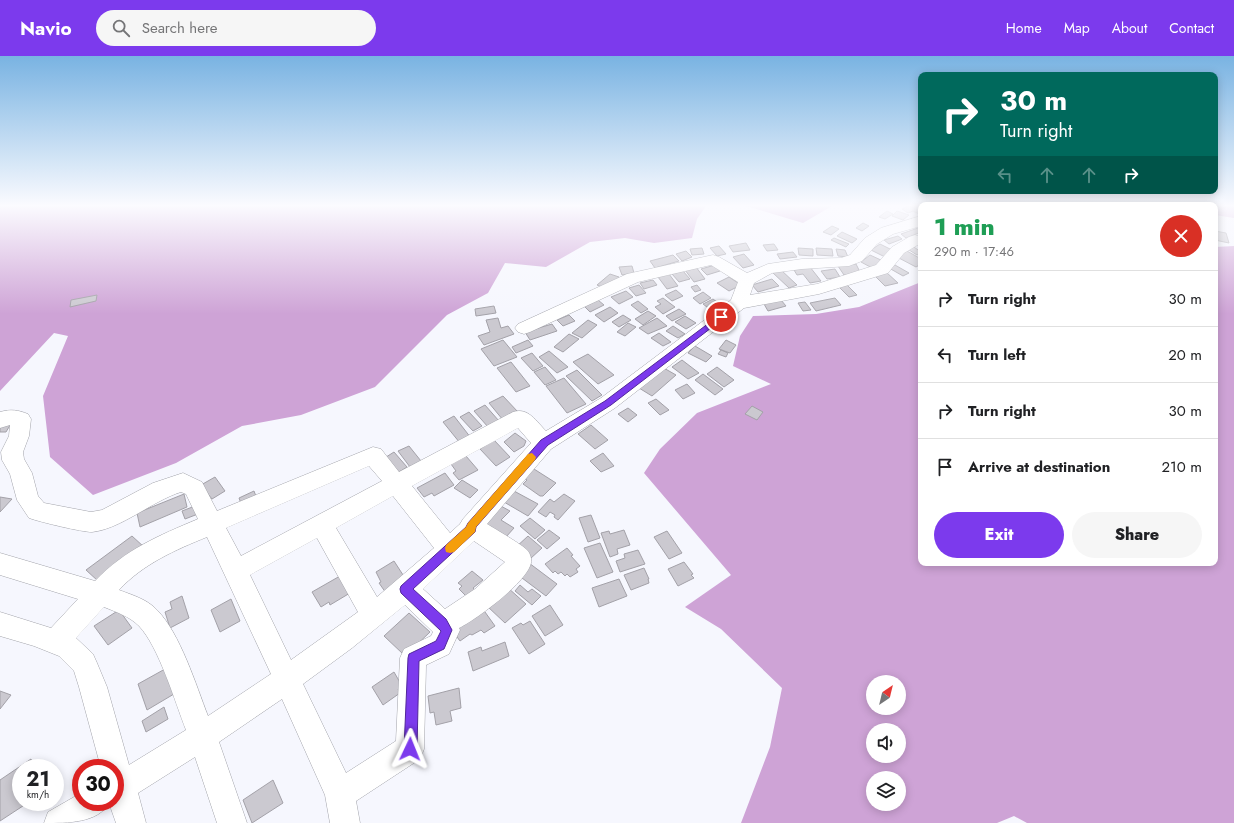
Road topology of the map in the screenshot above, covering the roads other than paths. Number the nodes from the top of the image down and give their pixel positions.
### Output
1 (870, 242) edge
2 (912, 242) edge
3 (748, 280) junction
4 (739, 303) junction
5 (524, 328) dead end
6 (0, 420) edge
7 (544, 443) junction
8 (6, 460) edge
9 (397, 484) junction
10 (213, 524) junction
11 (322, 525) junction
12 (471, 526) junction
13 (449, 549) junction
14 (0, 564) edge
15 (236, 571) junction
16 (405, 589) junction
17 (99, 594) junction
18 (374, 615) junction
19 (442, 623) junction
20 (0, 624) edge
21 (55, 642) junction
22 (287, 680) junction
23 (202, 735) junction
24 (111, 759) edge
25 (124, 784) edge
26 (340, 794) junction
27 (124, 804) edge
28 (79, 811) edge
29 (59, 823) edge
30 (131, 823) edge
31 (232, 823) edge
32 (345, 823) edge

1 - 3 street
2 - 4 street
3 - 4 street
3 - 5 street
4 - 7 street
6 - 8 street
7 - 9 street
7 - 12 street
8 - 10 street
9 - 10 street
9 - 11 street
9 - 13 street
10 - 15 street
10 - 17 street
11 - 15 street
11 - 18 street
12 - 13 street
12 - 19 street
13 - 16 street
14 - 17 street
15 - 22 street
16 - 18 street
16 - 19 street
17 - 21 street
17 - 23 street
18 - 22 street
19 - 26 street
20 - 21 street
21 - 24 street
22 - 23 street
22 - 26 street
23 - 25 street
23 - 31 street
26 - 32 street
27 - 30 street
28 - 29 street

